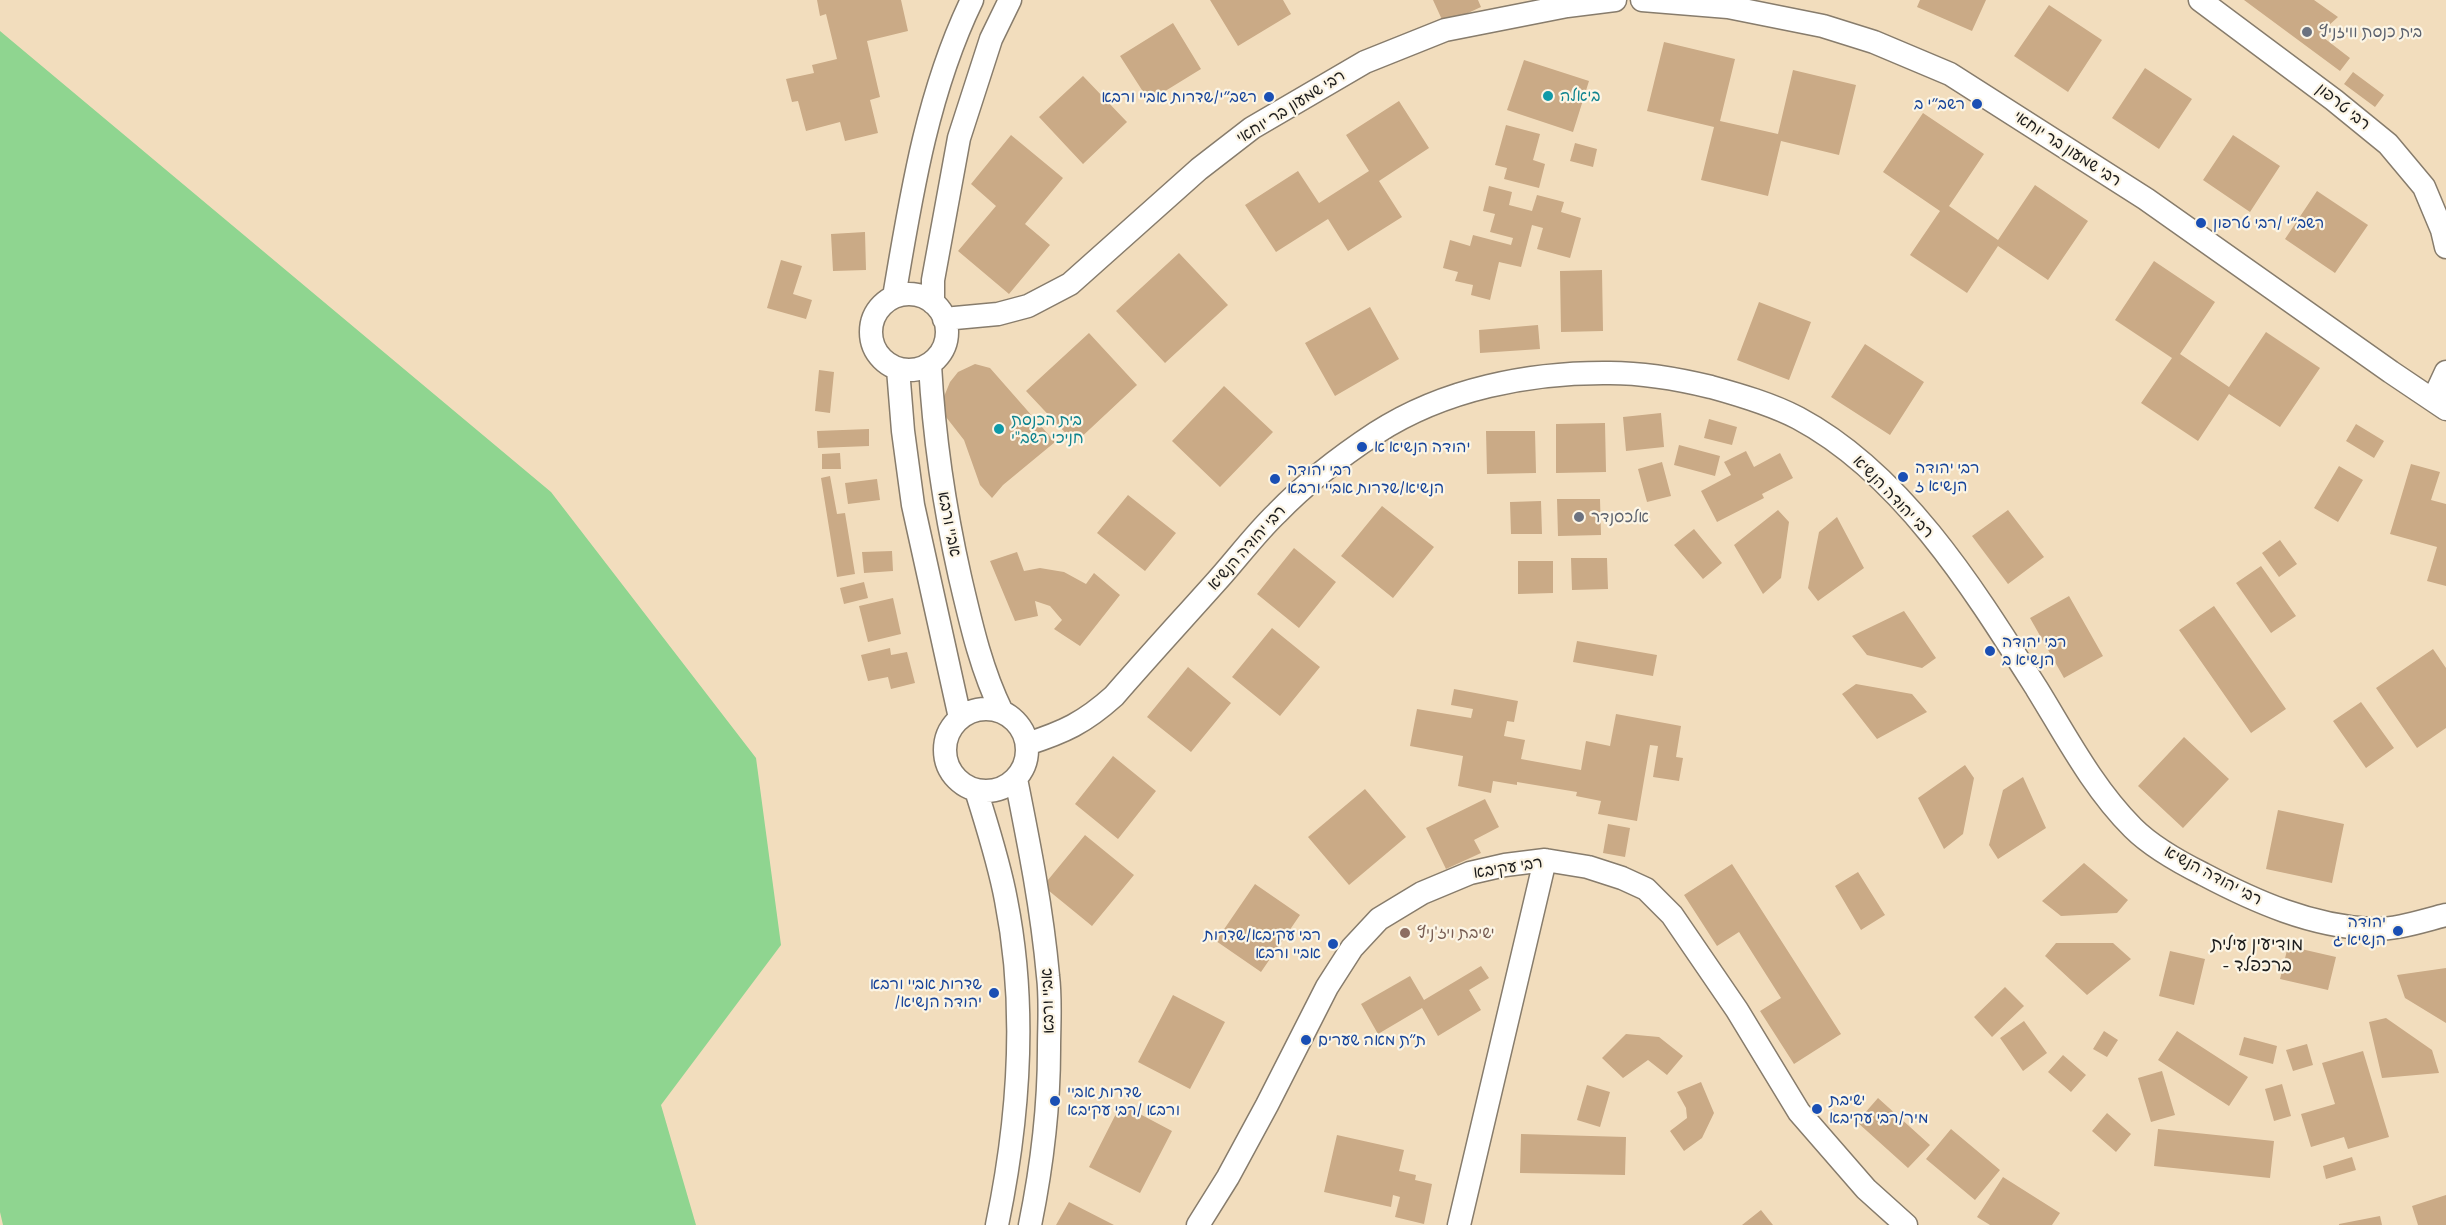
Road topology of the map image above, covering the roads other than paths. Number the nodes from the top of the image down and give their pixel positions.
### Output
1 (972, 0) edge
2 (1010, 0) edge
3 (1615, 0) edge
4 (1642, 0) edge
5 (2200, 0) edge
6 (2446, 247) edge
7 (894, 297) junction
8 (938, 311) junction
9 (930, 365) junction
10 (898, 369) junction
11 (2446, 372) edge
12 (2439, 404) edge
13 (1002, 712) junction
14 (960, 718) junction
15 (1027, 744) junction
16 (1016, 779) junction
17 (976, 790) junction
18 (1545, 860) junction
19 (2446, 915) edge
20 (997, 1225) edge
21 (1030, 1225) edge
22 (1198, 1225) edge
23 (1459, 1225) edge
24 (1906, 1225) edge

1 - 7 street
2 - 8 street
3 - 8 street, רבי שמעון בר יוחאי
4 - 12 street, רבי שמעון בר יוחאי
5 - 6 street, רבי טרפון
7 - 8 street
7 - 10 street
8 - 9 street
9 - 10 street
9 - 13 street, אביי ורבא
10 - 14 street, אביי ורבא
11 - 12 street
13 - 14 street
13 - 15 street
14 - 17 street
15 - 16 street
15 - 19 street, רבי יהודה הנשיא
16 - 17 street
16 - 21 street, אביי ורבא
17 - 20 street, אביי ורבא
18 - 22 street, רבי עקיבא
18 - 23 street
18 - 24 street, רבי עקיבא

